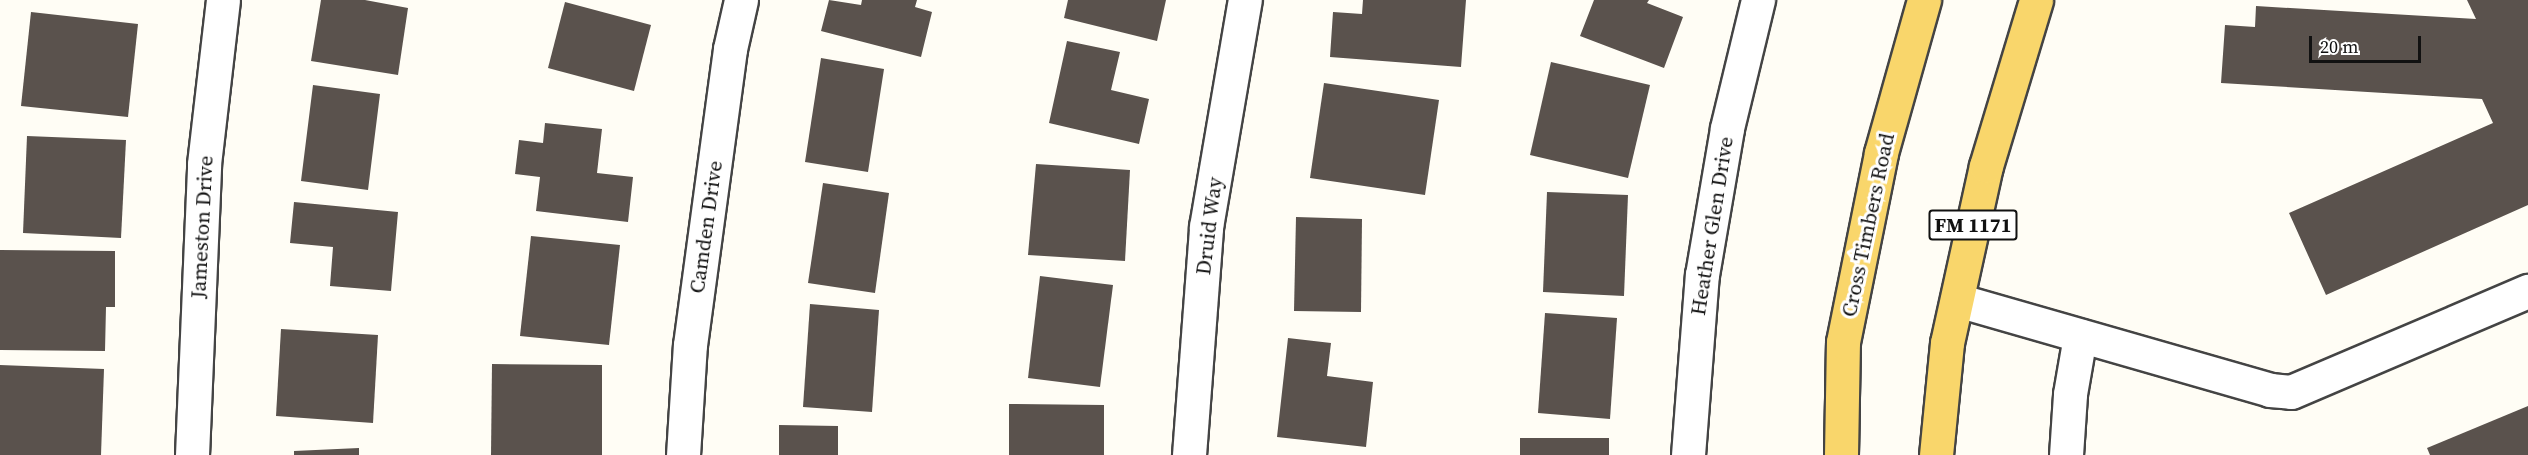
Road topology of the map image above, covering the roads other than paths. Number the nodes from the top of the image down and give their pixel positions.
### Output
1 (223, 0) edge
2 (741, 0) edge
3 (1245, 0) edge
4 (1758, 0) edge
5 (1924, 0) edge
6 (2036, 0) edge
7 (2528, 291) edge
8 (1957, 300) junction
9 (2080, 336) junction
10 (192, 455) edge
11 (683, 455) edge
12 (1189, 455) edge
13 (1688, 455) edge
14 (1841, 455) edge
15 (1936, 455) edge
16 (2066, 455) edge

1 - 10 street, Jameston Drive
2 - 11 street, Camden Drive
3 - 12 street, Druid Way
4 - 13 street, Heather Glen Drive
5 - 14 main road, Cross Timbers Road
6 - 8 main road, FM 1171
7 - 9 street
8 - 9 street
8 - 15 main road, FM 1171
9 - 16 street

